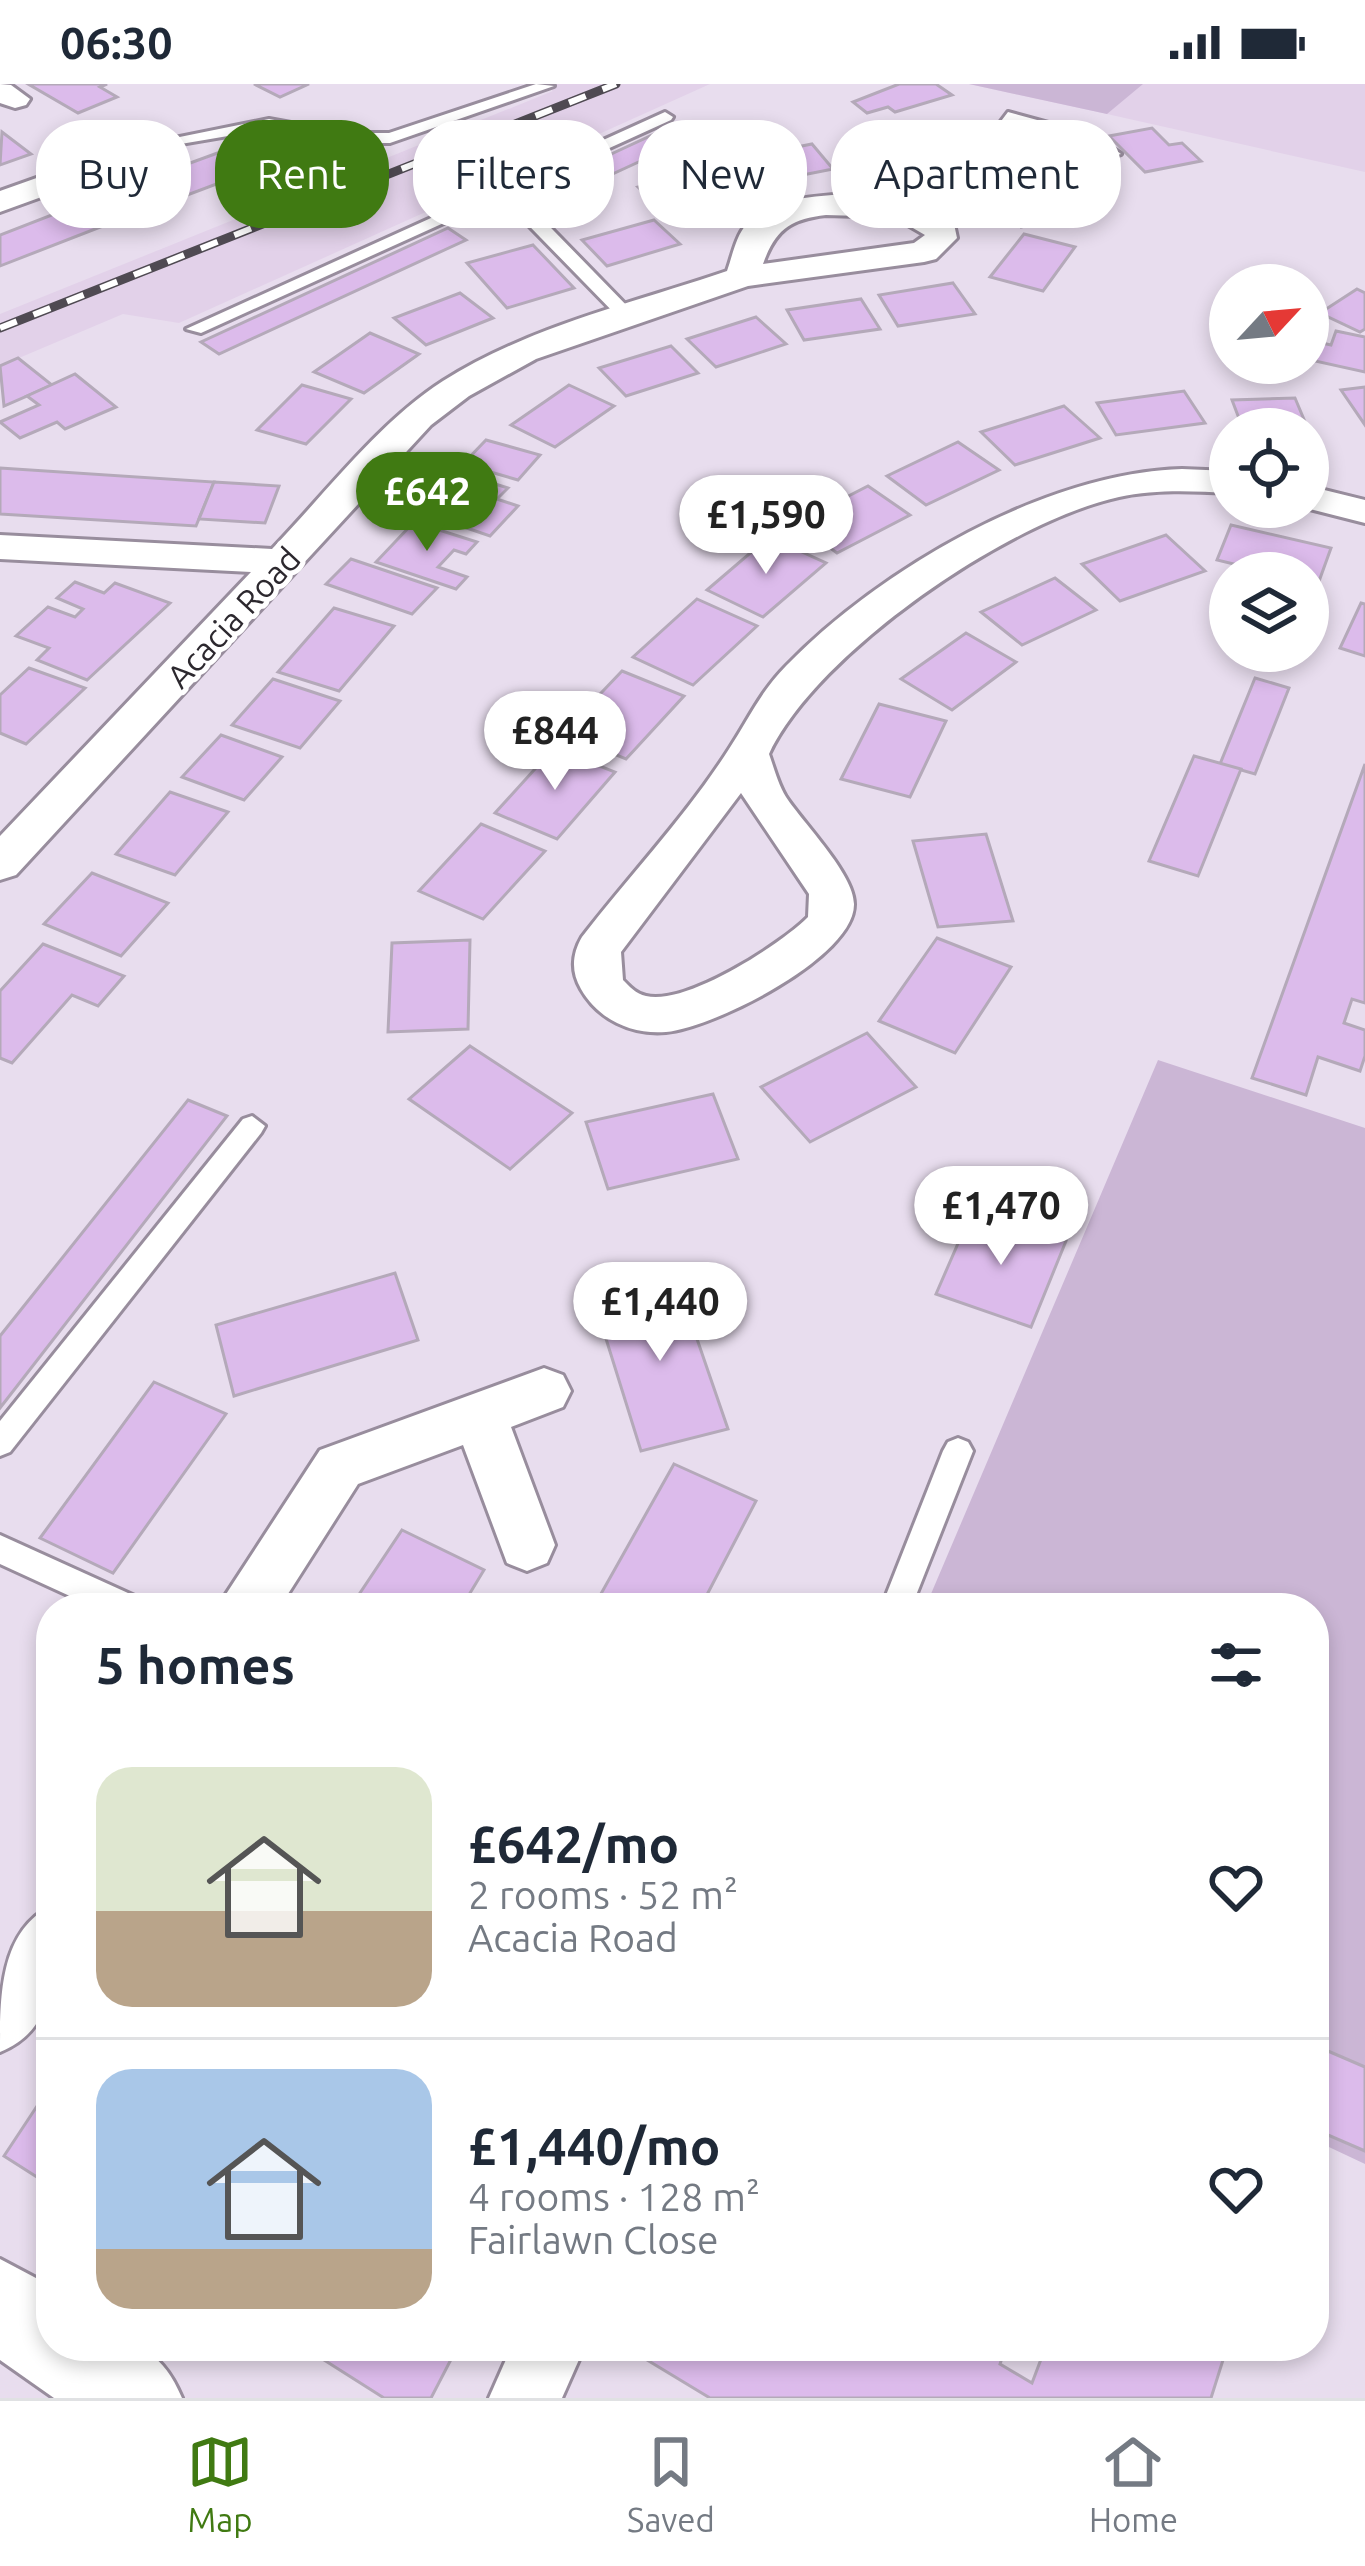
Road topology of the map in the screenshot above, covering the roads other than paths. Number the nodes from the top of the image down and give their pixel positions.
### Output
1 (546, 86) edge
2 (665, 117) dead end
3 (191, 137) edge
4 (614, 141) edge
5 (36, 184) edge
6 (0, 202) edge
7 (831, 204) edge
8 (424, 228) edge
9 (541, 228) edge
10 (940, 228) edge
11 (742, 277) junction
12 (626, 316) junction
13 (195, 329) dead end
14 (1209, 482) edge
15 (1329, 502) edge
16 (1365, 512) edge
17 (0, 547) edge
18 (284, 562) junction
19 (748, 754) junction
20 (0, 864) edge
21 (252, 1126) dead end
22 (544, 1391) dead end
23 (479, 1414) junction
24 (0, 1443) edge
25 (958, 1450) dead end
26 (527, 1545) dead end
27 (0, 1549) edge
28 (95, 1593) edge
29 (256, 1593) edge
30 (902, 1593) edge
31 (36, 1962) edge
32 (0, 2018) edge
33 (0, 2306) edge
34 (36, 2331) edge
35 (80, 2361) edge
36 (542, 2361) edge
37 (135, 2398) edge
38 (524, 2398) edge

1 - 3 lane
2 - 4 lane
5 - 6 street
7 - 11 street
8 - 13 lane
9 - 12 lane
10 - 11 street, Acacia Road
11 - 12 street, Acacia Road
12 - 18 street, Acacia Road
14 - 19 street
15 - 16 street
17 - 18 street
18 - 20 street, Acacia Road
19 - 19 street
21 - 24 lane
22 - 23 street
23 - 26 street
23 - 29 street
25 - 30 lane
27 - 28 lane
31 - 32 street
33 - 34 main road
35 - 37 main road
36 - 38 street

